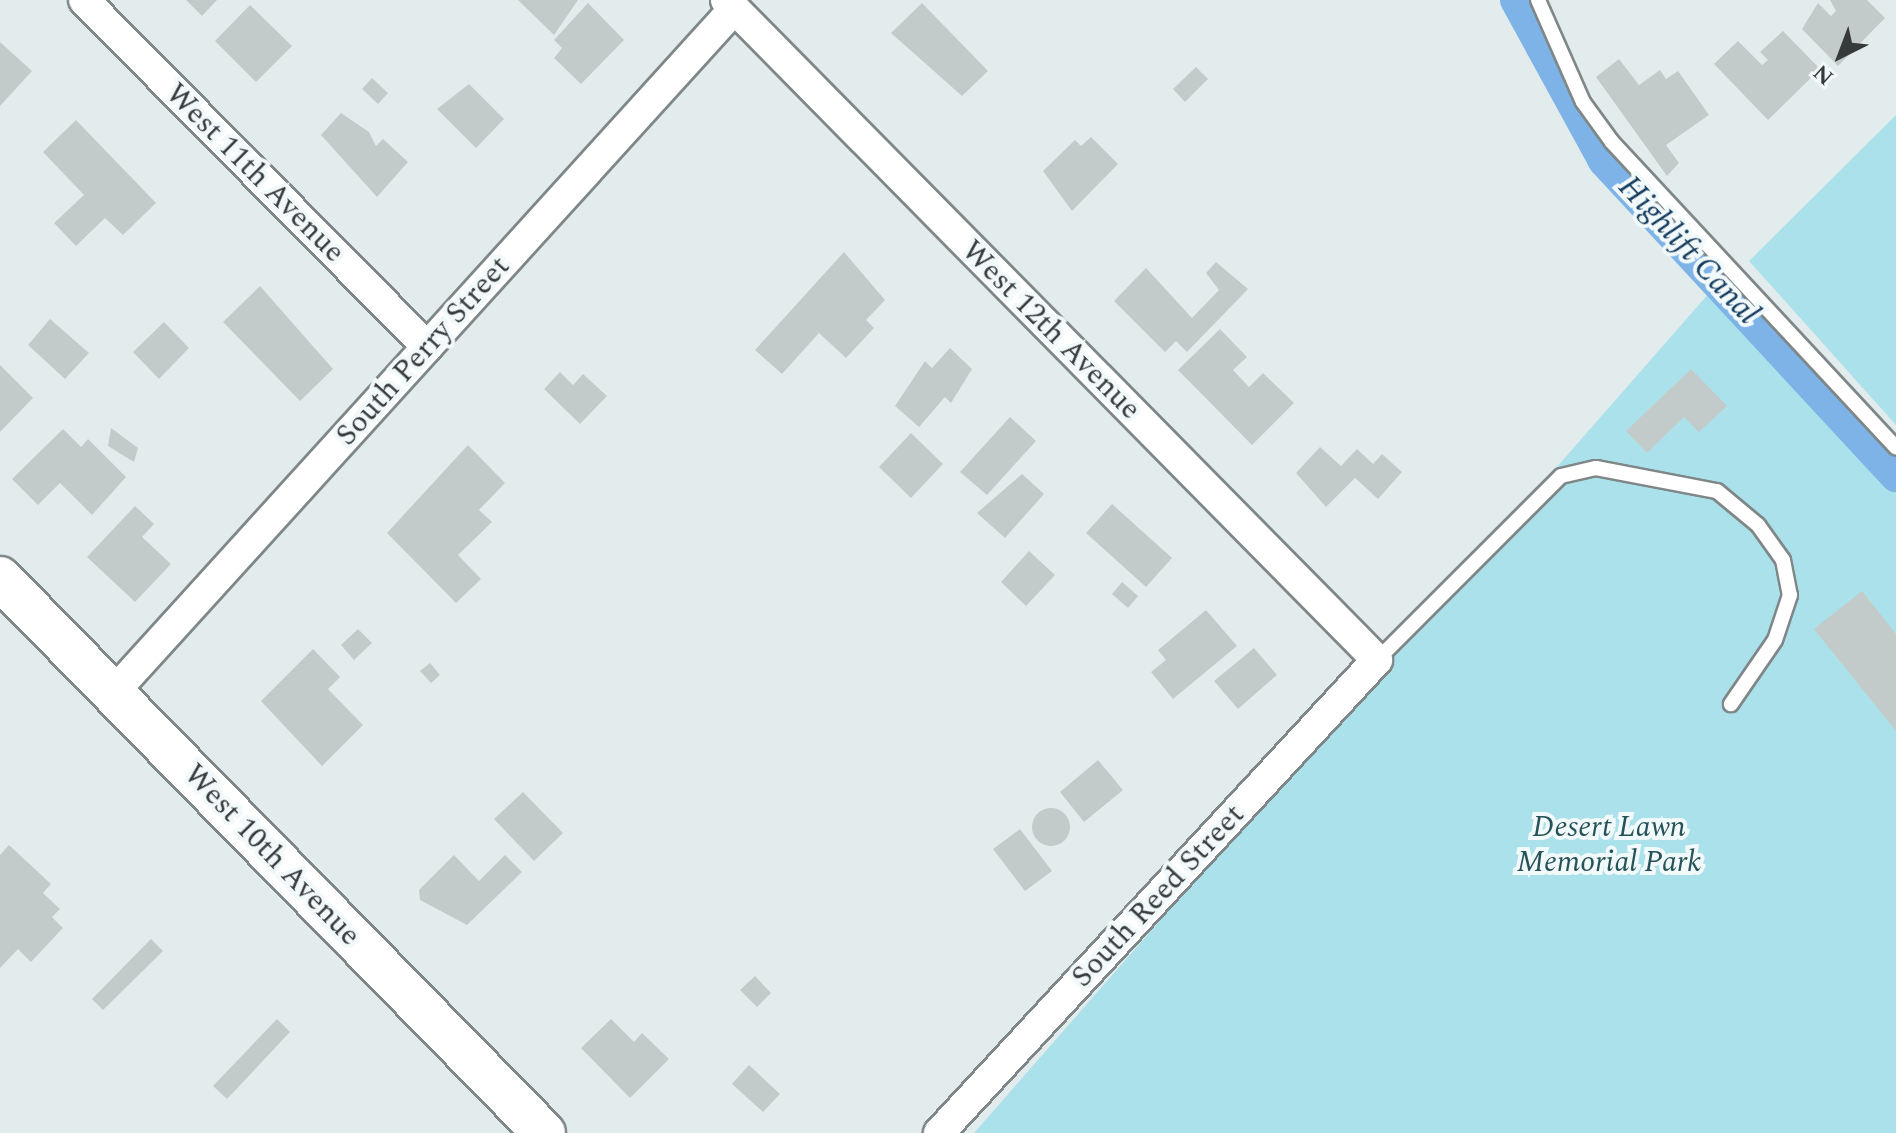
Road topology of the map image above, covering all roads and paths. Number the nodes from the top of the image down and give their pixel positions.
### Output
1 (84, 0) edge
2 (1538, 0) edge
3 (730, 4) edge
4 (427, 347) junction
5 (1896, 448) edge
6 (0, 578) edge
7 (1377, 660) junction
8 (113, 693) junction
9 (1731, 704) dead end
10 (544, 1133) edge
11 (939, 1133) edge

1 - 4 street, West 11th Avenue
2 - 5 lane
3 - 4 street, South Perry Street
3 - 7 street, West 12th Avenue
4 - 8 street, South Perry Street
6 - 8 main road, West 10th Avenue
7 - 9 lane
7 - 11 street, South Reed Street
8 - 10 main road, West 10th Avenue

